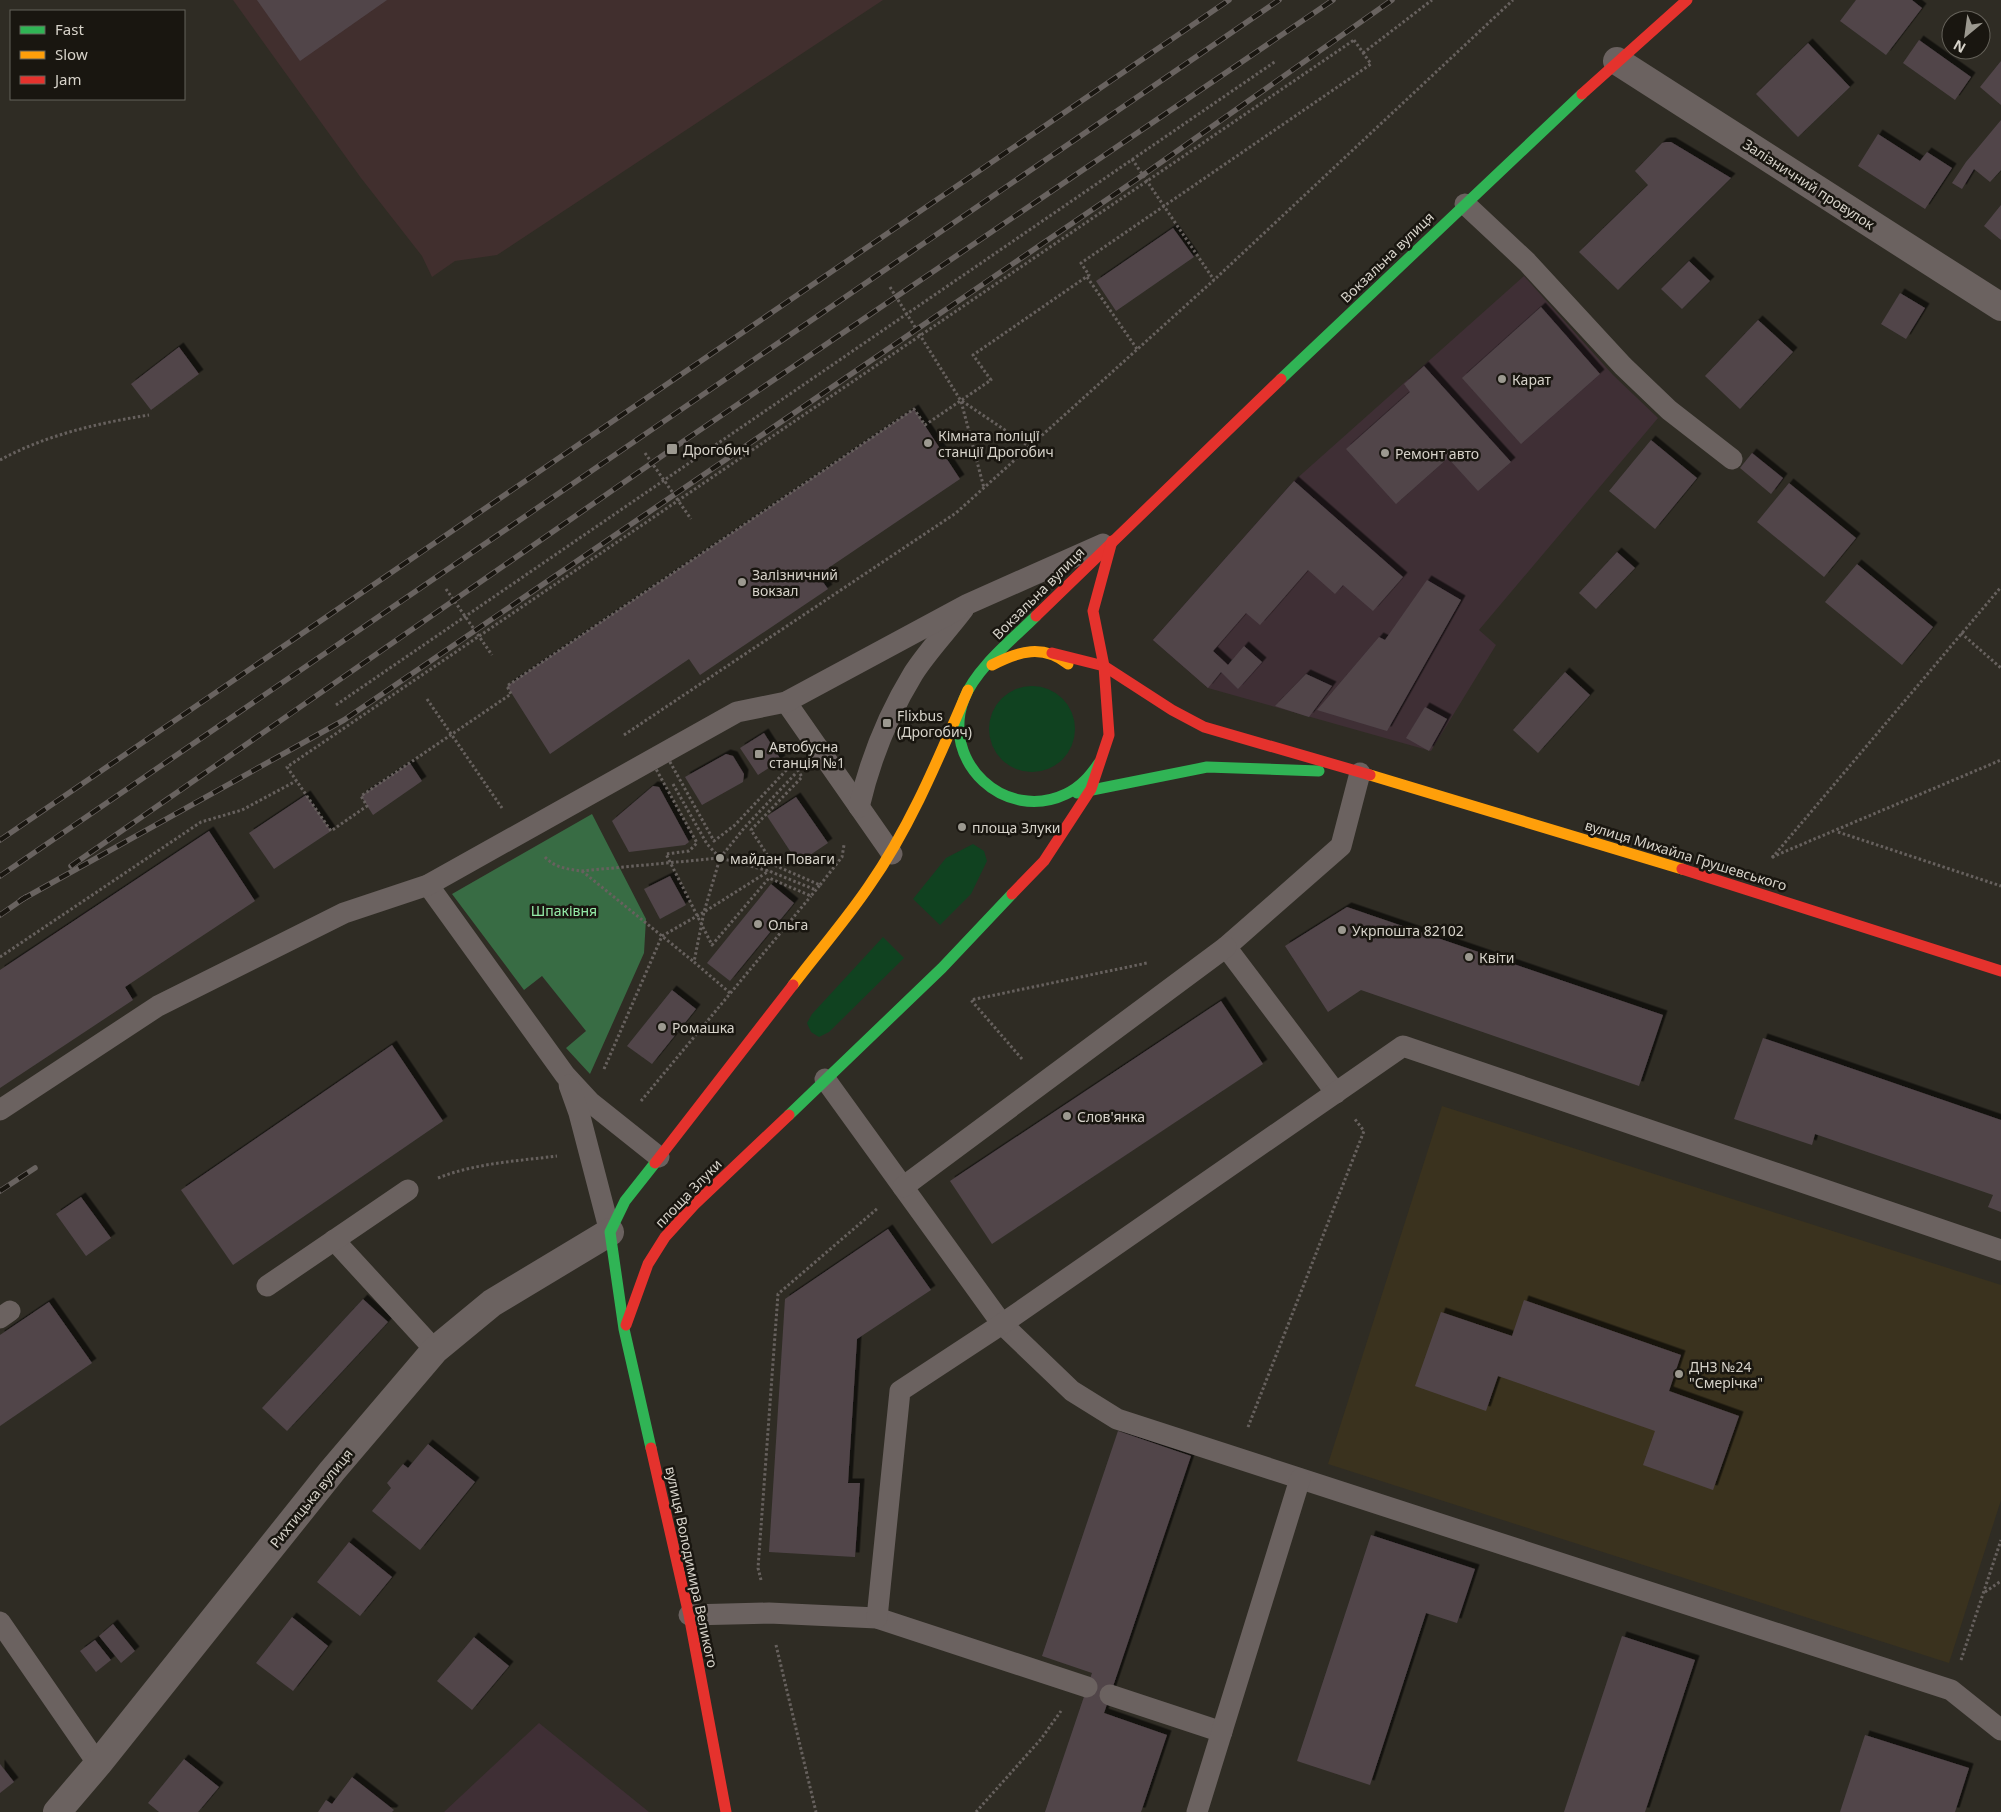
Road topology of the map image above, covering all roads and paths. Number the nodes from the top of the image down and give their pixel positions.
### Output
1 (1432, 0) edge
2 (1513, 0) edge
3 (1687, 0) edge
4 (1363, 53) junction
5 (1276, 60) dead end
6 (1617, 61) junction
7 (1132, 159) junction
8 (1148, 181) junction
9 (1465, 204) junction
10 (1164, 206) junction
11 (1087, 277) junction
12 (1214, 280) junction
13 (890, 287) dead end
14 (2001, 307) edge
15 (906, 314) junction
16 (920, 336) junction
17 (1137, 350) junction
18 (961, 400) junction
19 (149, 415) dead end
20 (1030, 447) junction
21 (645, 454) dead end
22 (1732, 459) dead end
23 (0, 460) edge
24 (664, 480) junction
25 (984, 488) junction
26 (678, 501) junction
27 (691, 519) dead end
28 (1112, 540) junction
29 (2001, 587) edge
30 (446, 589) dead end
31 (968, 604) junction
32 (465, 616) junction
33 (1961, 634) junction
34 (479, 637) junction
35 (1052, 653) junction
36 (492, 654) dead end
37 (1104, 666) junction
38 (986, 668) junction
39 (2001, 668) edge
40 (1084, 674) dead end
41 (968, 690) junction
42 (1095, 690) dead end
43 (427, 699) dead end
44 (786, 702) junction
45 (336, 705) dead end
46 (1106, 706) junction
47 (452, 735) junction
48 (621, 737) dead end
49 (659, 759) junction
50 (2001, 760) edge
51 (1099, 763) junction
52 (798, 770) junction
53 (1360, 773) junction
54 (296, 781) junction
55 (671, 781) dead end
56 (1091, 789) junction
57 (1054, 799) junction
58 (859, 807) junction
59 (1837, 831) junction
60 (522, 832) junction
61 (842, 838) dead end
62 (892, 854) junction
63 (720, 858) junction
64 (670, 862) junction
65 (581, 871) junction
66 (769, 871) junction
67 (428, 885) junction
68 (820, 885) junction
69 (2001, 886) edge
70 (816, 890) junction
71 (811, 896) junction
72 (704, 912) junction
73 (697, 916) junction
74 (702, 926) junction
75 (662, 936) junction
76 (1226, 947) junction
77 (0, 956) edge
78 (694, 962) junction
79 (1150, 963) dead end
80 (2001, 972) edge
81 (730, 993) junction
82 (565, 1075) junction
83 (825, 1079) junction
84 (1044, 1084) junction
85 (1336, 1093) junction
86 (590, 1102) junction
87 (0, 1110) edge
88 (621, 1127) junction
89 (590, 1152) junction
90 (660, 1157) junction
91 (903, 1187) junction
92 (408, 1190) joint
93 (610, 1232) junction
94 (334, 1240) junction
95 (2001, 1250) edge
96 (266, 1286) dead end
97 (1002, 1324) junction
98 (624, 1329) junction
99 (435, 1350) junction
100 (1236, 1458) junction
101 (1300, 1479) junction
102 (2001, 1540) edge
103 (2001, 1581) edge
104 (1984, 1592) junction
105 (769, 1613) junction
106 (689, 1615) junction
107 (877, 1618) junction
108 (0, 1622) edge
109 (1084, 1686) joint
110 (1951, 1690) junction
111 (1110, 1695) dead end
112 (2001, 1730) edge
113 (1222, 1732) junction
114 (98, 1764) junction
115 (56, 1812) edge
116 (726, 1812) edge
117 (816, 1812) edge
118 (976, 1812) edge
119 (1197, 1812) edge

1 - 4 path
2 - 12 path
3 - 6 street, Вокзальна вулиця
4 - 8 path
4 - 10 path
5 - 7 path
6 - 9 street, Вокзальна вулиця
6 - 14 street, Залізничний провулок
7 - 8 path
7 - 15 path
8 - 10 path
8 - 16 path
9 - 22 lane
9 - 28 street, Вокзальна вулиця
10 - 11 path
10 - 12 path
11 - 17 path
11 - 18 path
12 - 17 path
13 - 15 path
15 - 16 path
15 - 24 path
16 - 18 path
16 - 26 path
17 - 20 path
18 - 20 path
18 - 25 path
18 - 47 path
19 - 23 path
20 - 25 path
21 - 24 path
24 - 26 path
24 - 32 path
25 - 48 path
26 - 27 path
26 - 34 path
28 - 31 lane
28 - 37 street, Вокзальна вулиця
28 - 38 street, Вокзальна вулиця
29 - 33 path
30 - 32 path
31 - 44 lane
31 - 58 lane
32 - 34 path
32 - 45 path
33 - 39 path
33 - 59 path
34 - 36 path
34 - 54 path
35 - 37 street, вулиця Михайла Грушевського
35 - 38 street
35 - 40 street
37 - 46 street, Вокзальна вулиця
37 - 53 street, вулиця Михайла Грушевського
38 - 41 street
41 - 57 street
41 - 62 street
42 - 46 street
43 - 47 path
44 - 49 lane
44 - 58 lane
46 - 51 street
47 - 54 path
47 - 60 path
49 - 52 path
49 - 60 lane
49 - 64 path
50 - 59 path
51 - 56 street, площа Злуки
51 - 57 street
52 - 63 path
52 - 68 path
53 - 56 street, вулиця Михайла Грушевського
53 - 76 lane
53 - 80 street, вулиця Михайла Грушевського
54 - 77 path
55 - 63 path
56 - 57 street, вулиця Михайла Грушевського
56 - 83 street, площа Злуки
58 - 62 lane
59 - 69 path
60 - 65 path
60 - 67 lane
61 - 68 path
62 - 90 street
63 - 64 path
63 - 66 path
63 - 72 path
64 - 65 path
64 - 73 path
65 - 75 path
66 - 70 path
66 - 72 path
67 - 82 lane
67 - 87 lane
68 - 70 path
70 - 71 path
71 - 74 path
71 - 81 path
72 - 73 path
72 - 74 path
73 - 74 path
73 - 75 path
74 - 78 path
75 - 78 path
75 - 86 path
76 - 84 lane
76 - 85 lane
78 - 81 path
79 - 84 path
81 - 88 path
82 - 86 lane
82 - 89 lane
83 - 91 lane
83 - 98 street, площа Злуки
84 - 91 lane
85 - 95 lane
85 - 97 lane
85 - 100 path
86 - 88 lane
88 - 90 lane
89 - 92 path
89 - 93 lane
90 - 93 street
91 - 97 lane
91 - 105 path
92 - 94 lane
93 - 98 street
93 - 99 street, Рихтицька вулиця
94 - 96 lane
94 - 99 lane
97 - 100 lane
97 - 107 lane
98 - 106 street, вулиця Володимира Великого
99 - 114 street, Рихтицька вулиця
100 - 101 lane
101 - 110 lane
101 - 113 lane
102 - 104 path
103 - 104 path
104 - 110 path
105 - 106 lane
105 - 107 lane
105 - 117 path
106 - 116 street, вулиця Володимира Великого
107 - 109 lane
108 - 114 lane
109 - 118 path
110 - 112 lane
111 - 113 lane
113 - 119 lane
114 - 115 street, Рихтицька вулиця

